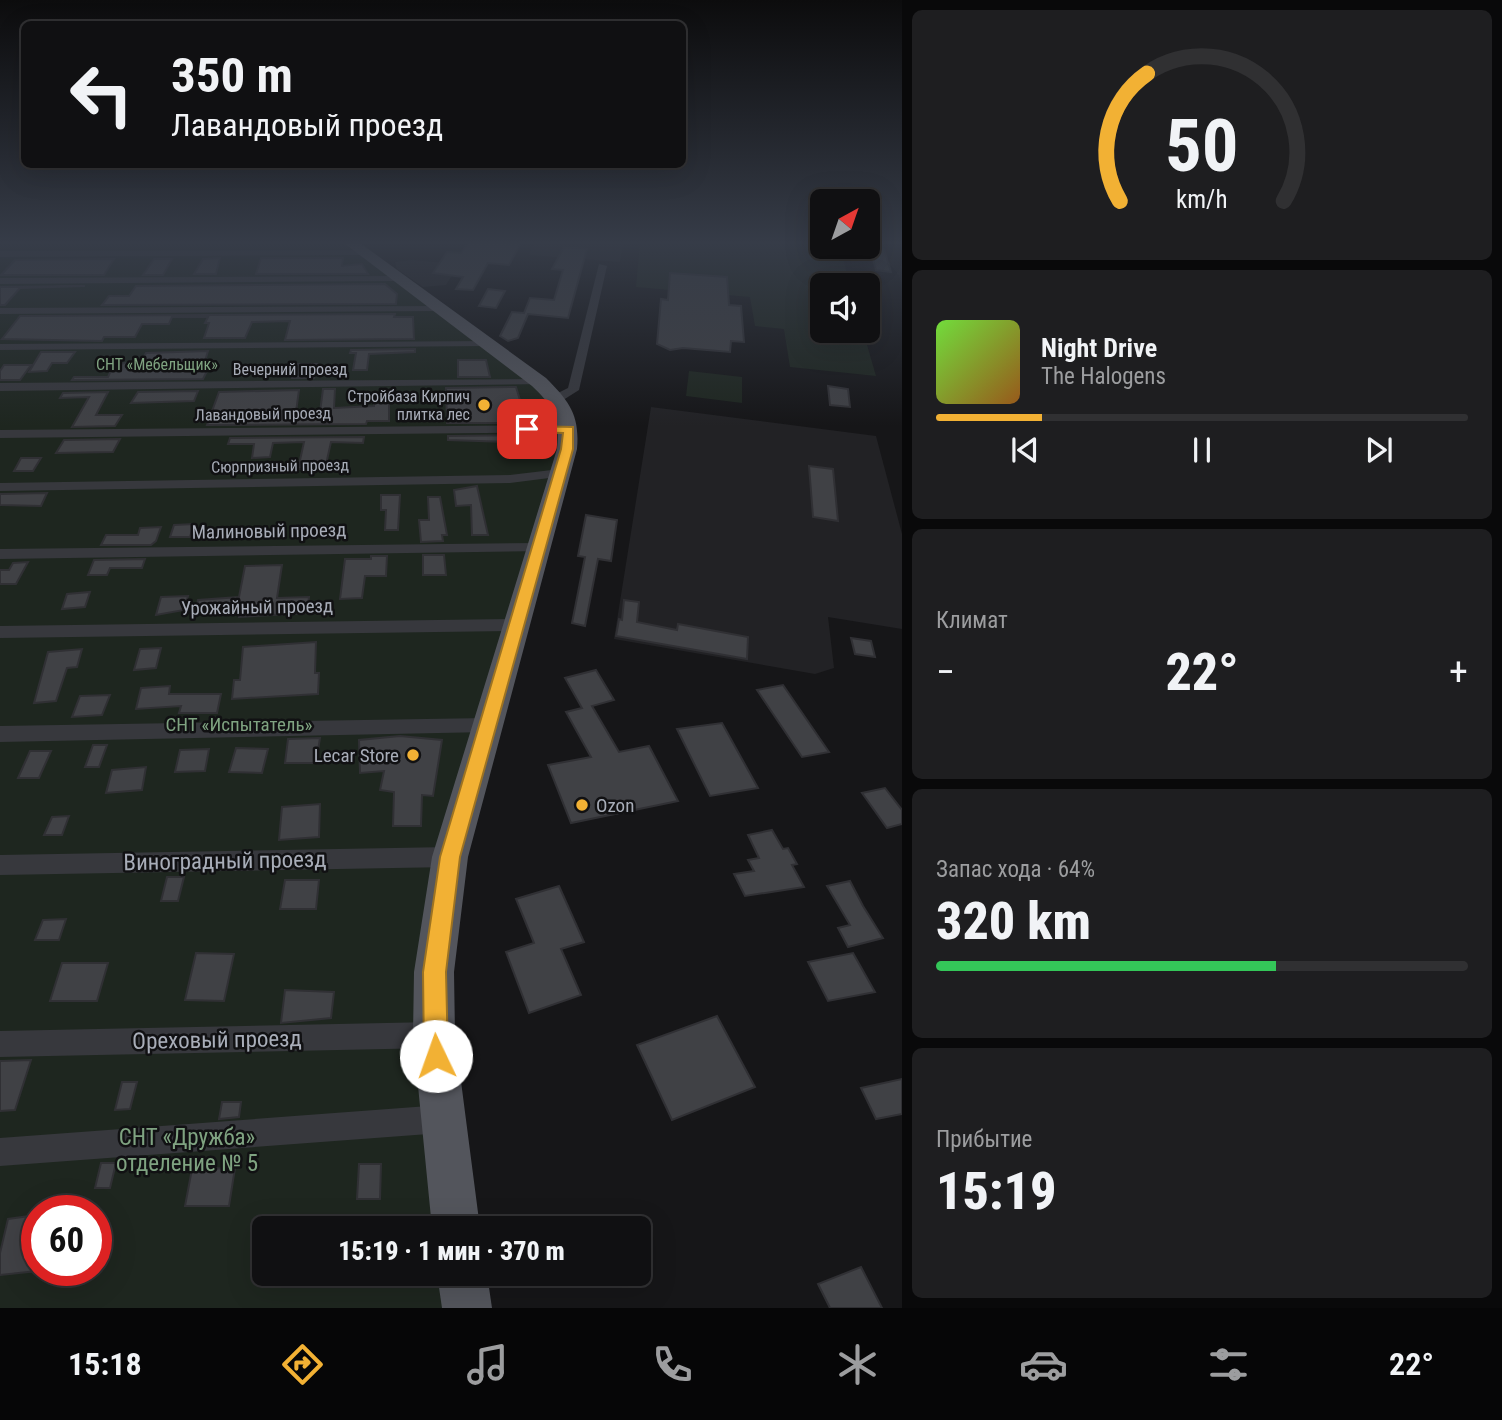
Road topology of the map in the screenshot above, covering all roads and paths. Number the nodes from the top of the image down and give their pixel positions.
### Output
1 (434, 304) edge
2 (593, 304) edge
3 (438, 307) junction
4 (0, 311) edge
5 (486, 343) junction
6 (0, 347) edge
7 (0, 387) edge
8 (547, 391) junction
9 (569, 429) junction
10 (0, 434) edge
11 (560, 473) junction
12 (0, 487) edge
13 (538, 548) junction
14 (0, 554) edge
15 (515, 625) junction
16 (0, 632) edge
17 (488, 725) junction
18 (0, 734) edge
19 (450, 857) junction
20 (0, 865) edge
21 (434, 1035) junction
22 (0, 1044) edge
23 (442, 1119) junction
24 (0, 1152) edge
25 (454, 1216) edge
26 (464, 1286) edge
27 (467, 1308) edge

1 - 3 main road
2 - 8 street
3 - 4 street
3 - 5 main road
5 - 6 street
5 - 8 main road
7 - 8 street, Вечерний проезд
8 - 9 main road
9 - 10 street, Лавандовый проезд
9 - 11 main road
11 - 12 street, Сюрпризный проезд
11 - 13 main road
13 - 14 street, Малиновый проезд
13 - 15 main road
15 - 16 street, Урожайный проезд
15 - 17 main road
17 - 18 street
17 - 19 main road
19 - 20 street, Виноградный проезд
19 - 21 main road
21 - 22 street, Ореховый проезд
21 - 23 main road
23 - 24 street
23 - 25 main road
26 - 27 main road

